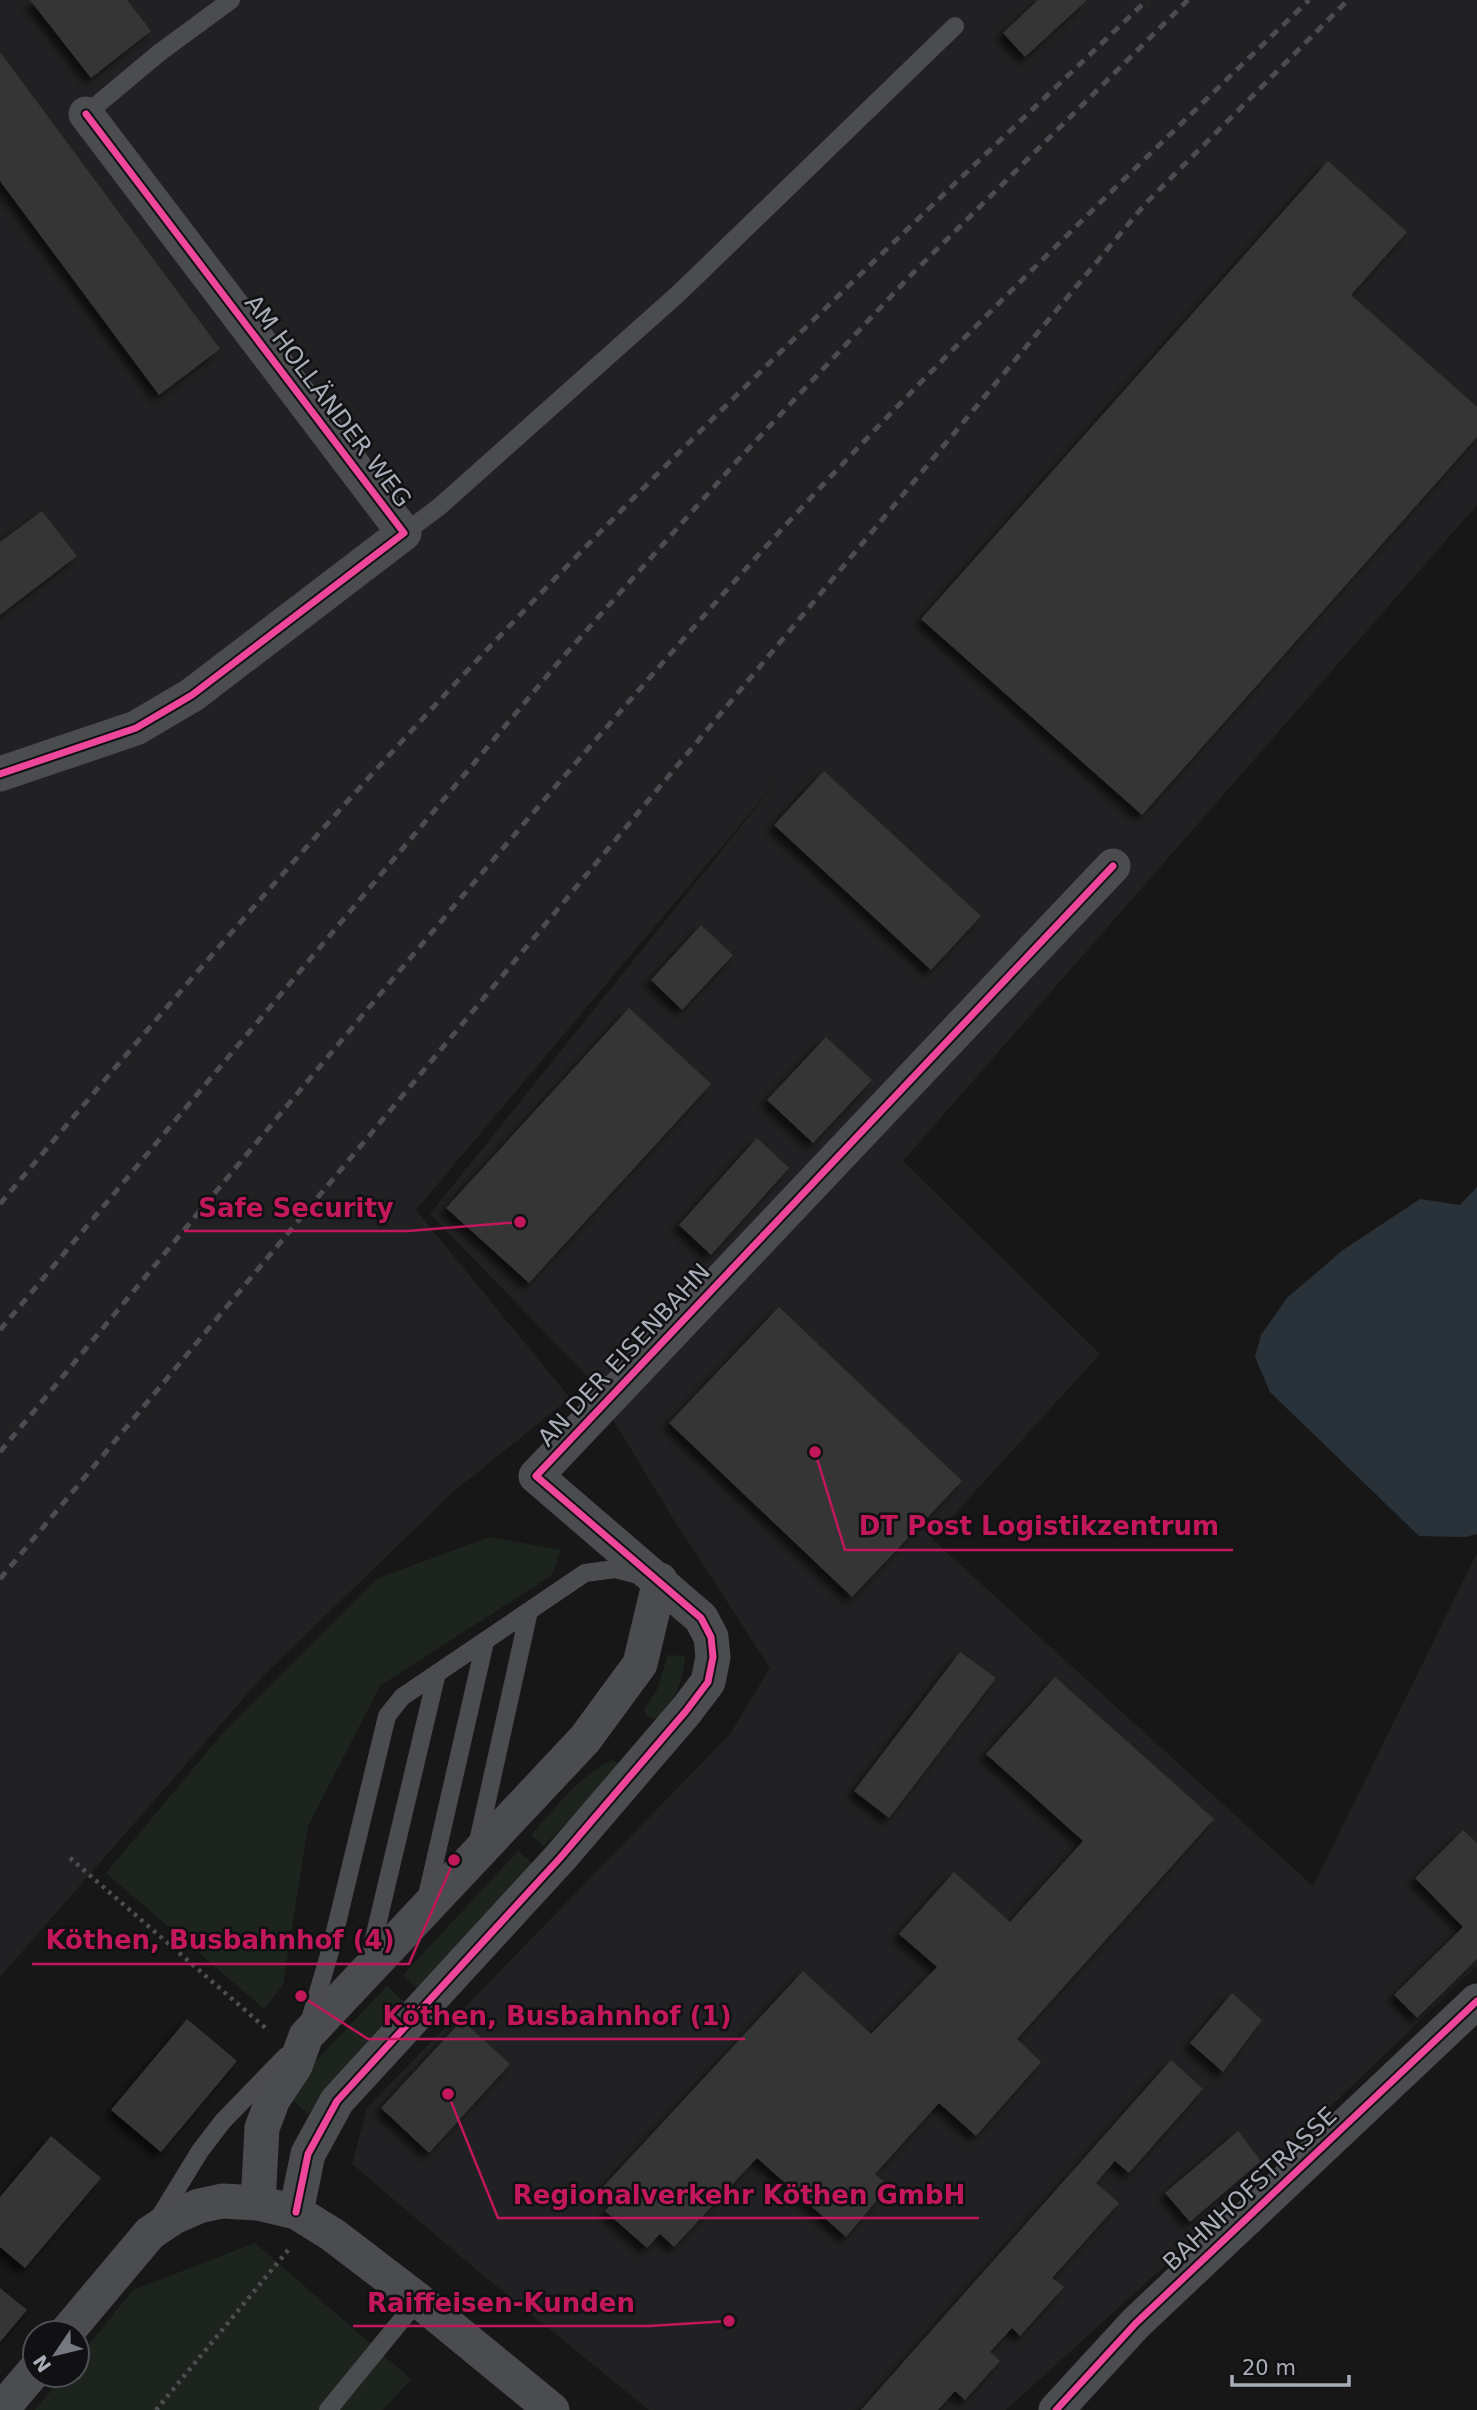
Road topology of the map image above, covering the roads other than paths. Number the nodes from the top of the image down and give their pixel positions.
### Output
1 (231, 0) edge
2 (955, 26) dead end
3 (86, 114) joint
4 (404, 533) junction
5 (0, 774) edge
6 (1113, 866) dead end
7 (660, 1580) junction
8 (530, 1611) junction
9 (485, 1642) junction
10 (437, 1673) junction
11 (475, 1856) junction
12 (424, 1910) junction
13 (366, 1971) junction
14 (1477, 2001) edge
15 (306, 2036) junction
16 (258, 2203) junction
17 (296, 2212) junction
18 (150, 2233) junction
19 (418, 2300) junction
20 (78, 2319) edge
21 (21, 2386) edge
22 (1, 2410) edge
23 (328, 2410) edge
24 (552, 2410) edge
25 (1056, 2410) edge

1 - 3 lane
2 - 4 lane
3 - 4 street, AM HOLLÄNDER WEG
4 - 5 street, AM HOLLÄNDER WEG
6 - 7 street, AN DER EISENBAHN
7 - 8 lane
7 - 11 street
7 - 17 street, AN DER EISENBAHN
8 - 9 lane
8 - 11 lane
9 - 10 lane
9 - 12 lane
10 - 13 lane
10 - 15 lane
11 - 12 street
12 - 13 street
13 - 15 street
14 - 25 street, BAHNHOFSTRASSE
15 - 16 street
15 - 18 lane
16 - 17 street
16 - 18 street
17 - 19 street
18 - 20 street
19 - 23 lane
19 - 24 street
21 - 22 street

